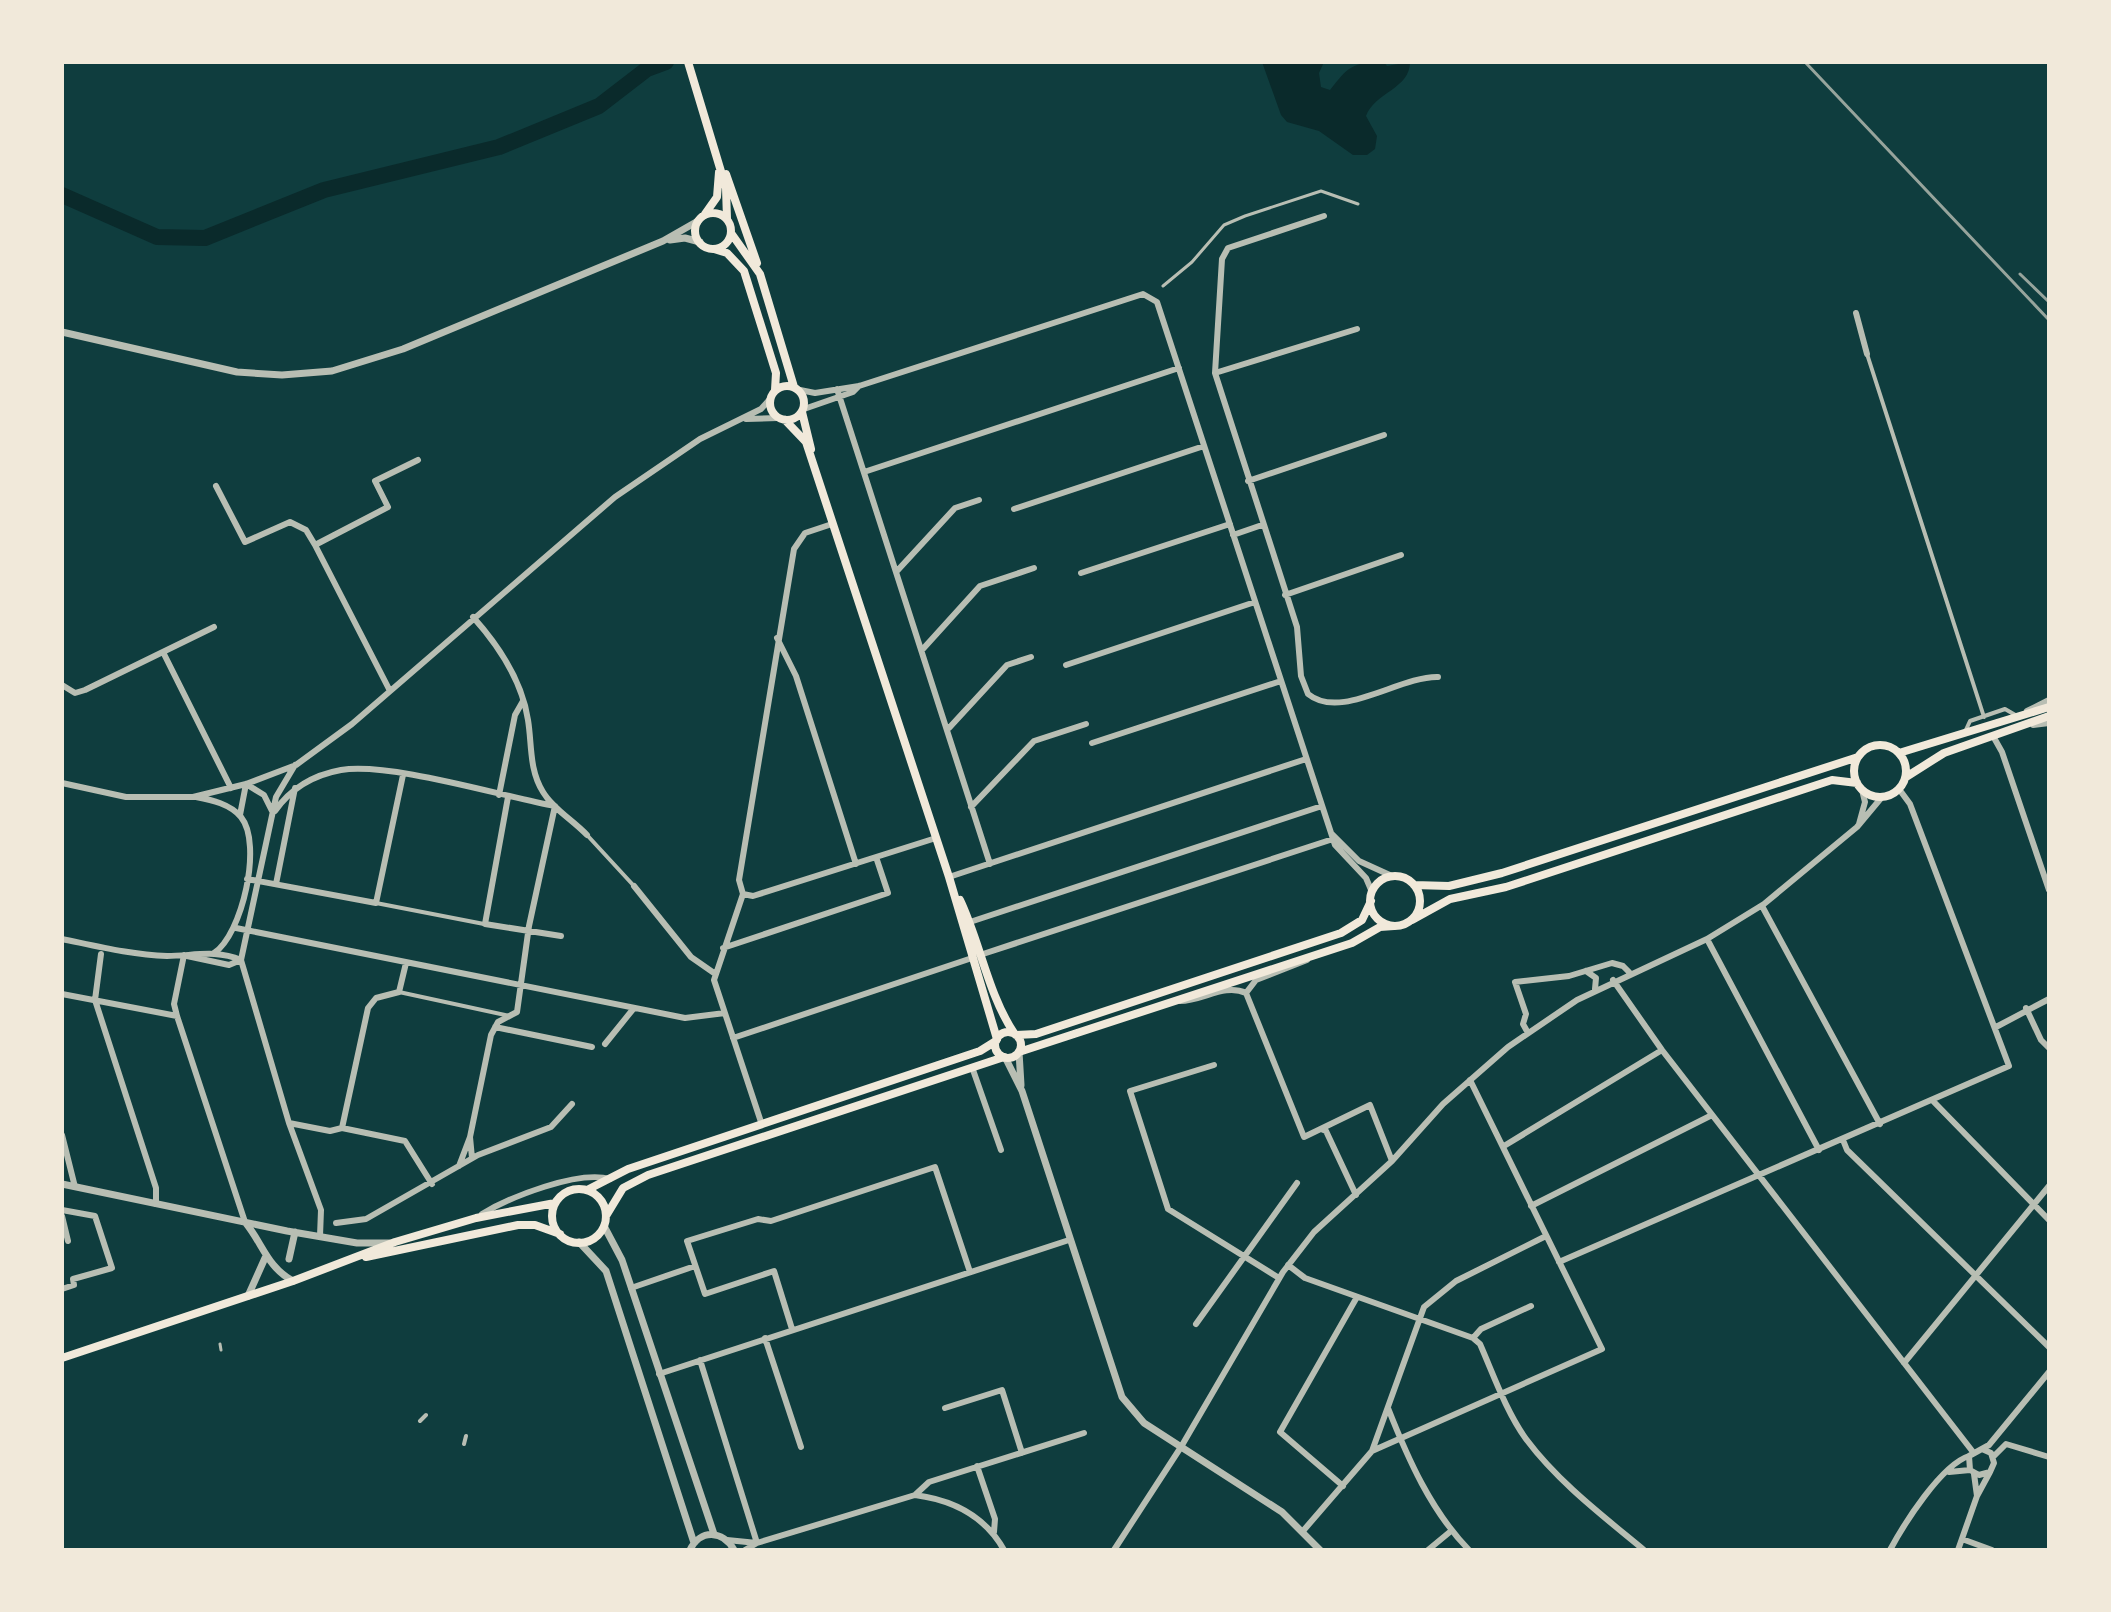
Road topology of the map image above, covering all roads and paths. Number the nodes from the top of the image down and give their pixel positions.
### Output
1 (688, 62) edge
2 (720, 163) junction
3 (1358, 204) dead end
4 (1324, 216) dead end
5 (700, 219) junction
6 (727, 219) junction
7 (731, 233) junction
8 (663, 241) junction
9 (700, 242) junction
10 (714, 249) junction
11 (760, 274) junction
12 (1163, 286) dead end
13 (1856, 313) dead end
14 (1357, 329) dead end
15 (62, 332) edge
16 (1867, 354) joint
17 (1179, 368) junction
18 (1215, 373) junction
19 (859, 386) junction
20 (797, 389) junction
21 (837, 389) junction
22 (773, 394) junction
23 (840, 397) junction
24 (803, 411) junction
25 (782, 419) junction
26 (739, 420) junction
27 (1384, 435) dead end
28 (1204, 446) junction
29 (418, 460) dead end
30 (864, 472) junction
31 (1248, 481) junction
32 (819, 485) junction
33 (216, 486) dead end
34 (979, 500) dead end
35 (1014, 509) dead end
36 (832, 524) junction
37 (1230, 524) junction
38 (1262, 525) junction
39 (1233, 535) junction
40 (315, 545) junction
41 (1401, 555) dead end
42 (1034, 568) dead end
43 (897, 571) junction
44 (1081, 573) dead end
45 (1285, 595) junction
46 (1255, 602) junction
47 (473, 617) junction
48 (214, 627) dead end
49 (777, 638) junction
50 (922, 650) junction
51 (163, 652) junction
52 (1031, 657) dead end
53 (1066, 665) dead end
54 (1438, 677) dead end
55 (1281, 681) junction
56 (62, 685) edge
57 (390, 691) junction
58 (2049, 700) edge
59 (523, 701) junction
60 (2049, 707) edge
61 (2049, 716) edge
62 (1984, 717) junction
63 (2020, 722) junction
64 (2049, 723) edge
65 (1086, 724) dead end
66 (949, 728) junction
67 (1964, 735) junction
68 (1993, 736) junction
69 (1092, 743) dead end
70 (1899, 753) junction
71 (1858, 757) junction
72 (1306, 759) junction
73 (296, 765) junction
74 (403, 775) junction
75 (1906, 777) junction
76 (62, 783) edge
77 (246, 784) junction
78 (1859, 787) junction
79 (231, 788) junction
80 (295, 788) junction
81 (1899, 789) junction
82 (543, 793) junction
83 (499, 795) junction
84 (193, 797) junction
85 (508, 797) junction
86 (1882, 797) junction
87 (521, 800) junction
88 (555, 806) junction
89 (1322, 806) junction
90 (971, 807) junction
91 (273, 814) junction
92 (240, 816) junction
93 (1857, 827) junction
94 (587, 835) joint
95 (1332, 837) junction
96 (936, 838) junction
97 (876, 857) junction
98 (856, 864) junction
99 (990, 864) junction
100 (1392, 876) junction
101 (949, 877) junction
102 (247, 879) junction
103 (258, 881) junction
104 (276, 884) junction
105 (1414, 885) junction
106 (634, 886) joint
107 (2049, 890) edge
108 (743, 894) junction
109 (1371, 896) junction
110 (376, 903) junction
111 (1762, 906) junction
112 (1412, 920) junction
113 (970, 922) junction
114 (485, 924) junction
115 (1394, 926) junction
116 (236, 928) junction
117 (247, 931) junction
118 (529, 933) junction
119 (561, 936) dead end
120 (62, 939) edge
121 (1707, 939) junction
122 (723, 948) junction
123 (214, 953) junction
124 (101, 954) dead end
125 (983, 954) junction
126 (1315, 954) junction
127 (184, 955) junction
128 (972, 958) junction
129 (241, 960) junction
130 (406, 963) junction
131 (1585, 971) junction
132 (1629, 972) junction
133 (714, 973) junction
134 (1613, 980) junction
135 (523, 986) junction
136 (1595, 989) junction
137 (399, 992) junction
138 (1246, 993) junction
139 (62, 994) edge
140 (2049, 999) edge
141 (95, 1000) junction
142 (1172, 1000) junction
143 (634, 1008) junction
144 (2026, 1008) junction
145 (725, 1013) junction
146 (177, 1016) junction
147 (514, 1016) junction
148 (495, 1027) junction
149 (1996, 1027) junction
150 (1528, 1033) junction
151 (1015, 1034) junction
152 (733, 1038) junction
153 (996, 1040) junction
154 (605, 1044) dead end
155 (592, 1047) dead end
156 (2049, 1048) edge
157 (1662, 1050) junction
158 (1019, 1052) junction
159 (1004, 1057) junction
160 (1214, 1065) dead end
161 (972, 1066) junction
162 (1470, 1080) junction
163 (1022, 1091) junction
164 (1933, 1101) junction
165 (572, 1104) dead end
166 (1712, 1115) junction
167 (289, 1123) junction
168 (1880, 1124) junction
169 (762, 1125) junction
170 (342, 1128) junction
171 (1321, 1129) junction
172 (62, 1135) edge
173 (470, 1137) junction
174 (1843, 1140) junction
175 (1504, 1146) junction
176 (1001, 1150) dead end
177 (1819, 1150) junction
178 (472, 1158) junction
179 (1392, 1161) junction
180 (459, 1166) junction
181 (1759, 1176) junction
182 (610, 1179) junction
183 (1297, 1183) dead end
184 (62, 1184) edge
185 (432, 1184) junction
186 (2049, 1186) edge
187 (75, 1187) junction
188 (587, 1190) junction
189 (1356, 1195) junction
190 (555, 1203) junction
191 (156, 1204) junction
192 (2034, 1204) junction
193 (1531, 1206) junction
194 (62, 1213) edge
195 (606, 1216) junction
196 (476, 1218) junction
197 (2049, 1220) edge
198 (245, 1222) junction
199 (336, 1223) dead end
200 (604, 1226) junction
201 (295, 1232) junction
202 (560, 1234) junction
203 (320, 1236) junction
204 (1546, 1236) junction
205 (1069, 1240) junction
206 (68, 1241) dead end
207 (395, 1242) junction
208 (579, 1242) junction
209 (1243, 1255) junction
210 (265, 1258) junction
211 (289, 1259) dead end
212 (353, 1259) junction
213 (1559, 1262) junction
214 (1288, 1265) junction
215 (695, 1266) junction
216 (970, 1272) junction
217 (1974, 1274) junction
218 (1279, 1278) junction
219 (293, 1281) junction
220 (631, 1288) junction
221 (62, 1289) edge
222 (248, 1296) junction
223 (1357, 1297) junction
224 (1531, 1306) dead end
225 (1420, 1318) junction
226 (1196, 1324) dead end
227 (792, 1329) junction
228 (765, 1338) junction
229 (1473, 1338) junction
230 (220, 1344) dead end
231 (2049, 1347) edge
232 (221, 1350) dead end
233 (62, 1358) edge
234 (700, 1360) junction
235 (1904, 1363) junction
236 (2049, 1372) edge
237 (659, 1374) junction
238 (1502, 1394) junction
239 (945, 1408) dead end
240 (1388, 1408) junction
241 (426, 1415) dead end
242 (420, 1421) dead end
243 (2005, 1426) junction
244 (1084, 1433) dead end
245 (466, 1436) dead end
246 (1400, 1438) junction
247 (464, 1444) dead end
248 (2014, 1445) junction
249 (801, 1447) dead end
250 (1181, 1447) junction
251 (1982, 1449) junction
252 (1372, 1451) junction
253 (1022, 1453) junction
254 (1971, 1454) junction
255 (1993, 1457) junction
256 (2049, 1457) edge
257 (977, 1466) junction
258 (1949, 1472) junction
259 (1972, 1472) junction
260 (1990, 1472) junction
261 (1343, 1486) junction
262 (915, 1495) junction
263 (1977, 1496) junction
264 (1303, 1531) junction
265 (1451, 1531) junction
266 (994, 1532) junction
267 (714, 1534) junction
268 (1962, 1539) junction
269 (727, 1540) junction
270 (757, 1543) junction
271 (692, 1546) edge
272 (734, 1550) edge
273 (745, 1550) edge
274 (1004, 1550) edge
275 (1114, 1550) edge
276 (1320, 1550) edge
277 (1428, 1550) edge
278 (1469, 1550) edge
279 (1644, 1550) edge
280 (1890, 1550) edge
281 (1958, 1550) edge
282 (1992, 1550) edge

1 - 2 main road
2 - 5 main road
2 - 6 main road
2 - 11 main road
3 - 12 lane
4 - 18 street
5 - 6 main road
5 - 8 street
5 - 9 main road
6 - 7 main road
7 - 10 main road
7 - 11 main road
8 - 9 street
8 - 15 street
9 - 10 main road
10 - 22 main road
11 - 20 main road
13 - 16 street
14 - 18 street
16 - 62 street
17 - 19 street
17 - 28 street
17 - 30 street
18 - 31 street
19 - 21 street
19 - 23 street
20 - 21 street
20 - 22 main road
20 - 24 main road
21 - 23 street
22 - 25 main road
22 - 26 street
23 - 24 street
23 - 30 street
24 - 25 main road
24 - 32 main road
25 - 26 street
25 - 32 main road
26 - 47 street
27 - 31 street
28 - 35 street
28 - 37 street
29 - 40 street
30 - 43 street
31 - 38 street
32 - 36 main road
33 - 40 street
34 - 43 street
36 - 49 street
36 - 96 main road
37 - 39 street
37 - 44 street
38 - 39 street
38 - 45 street
39 - 46 street
40 - 57 street
41 - 45 street
42 - 50 street
43 - 50 street
45 - 54 street
46 - 53 street
46 - 55 street
47 - 57 street
47 - 59 street
48 - 51 street
49 - 98 street
49 - 108 street
50 - 66 street
51 - 56 street
51 - 79 street
52 - 66 street
55 - 69 street
55 - 72 street
57 - 73 street
58 - 63 street
59 - 82 street
59 - 83 street
60 - 63 main road
61 - 63 main road
62 - 63 street
62 - 67 street
63 - 64 street
63 - 67 main road
63 - 68 main road
65 - 90 street
66 - 90 street
67 - 70 main road
68 - 75 main road
68 - 107 street
70 - 71 main road
70 - 75 main road
71 - 78 main road
71 - 105 main road
72 - 89 street
72 - 99 street
73 - 77 street
73 - 91 street
74 - 80 street
74 - 83 street
74 - 110 street
75 - 81 main road
76 - 84 street
77 - 79 street
77 - 91 street
77 - 92 street
78 - 86 main road
78 - 93 street
78 - 112 main road
79 - 84 street
80 - 91 street
80 - 104 street
81 - 86 main road
81 - 149 street
82 - 87 street
82 - 88 street
83 - 85 street
84 - 92 street
85 - 87 street
85 - 114 street
86 - 93 street
87 - 88 street
88 - 94 street
88 - 118 street
89 - 95 street
89 - 113 street
90 - 99 street
91 - 103 street
92 - 102 street
93 - 111 street
94 - 106 street
95 - 100 street
95 - 109 street
95 - 125 street
96 - 97 street
96 - 101 main road
97 - 98 street
97 - 122 street
98 - 108 street
99 - 101 street
100 - 105 main road
100 - 109 main road
101 - 113 main road
101 - 128 main road
102 - 103 street
102 - 116 street
103 - 104 street
103 - 117 street
104 - 110 street
105 - 112 main road
106 - 133 street
108 - 122 street
109 - 115 main road
109 - 151 main road
110 - 114 street
111 - 121 street
111 - 168 street
112 - 115 main road
113 - 125 main road
114 - 118 street
115 - 126 main road
116 - 117 street
116 - 123 street
117 - 129 street
117 - 130 street
118 - 119 street
118 - 135 street
120 - 127 street
121 - 132 street
121 - 177 street
122 - 133 street
123 - 127 street
123 - 129 street
124 - 141 street
125 - 151 main road
126 - 138 street
126 - 142 main road
127 - 129 street
127 - 146 street
128 - 152 street
128 - 153 main road
129 - 167 street
130 - 135 street
130 - 137 street
131 - 132 street
131 - 136 street
131 - 150 street
132 - 134 street
133 - 145 street
134 - 136 street
134 - 157 street
135 - 143 street
135 - 147 street
136 - 150 street
137 - 147 street
137 - 170 street
138 - 142 street
138 - 171 street
139 - 141 street
140 - 144 street
141 - 146 street
141 - 191 street
142 - 158 main road
143 - 145 street
143 - 154 street
144 - 149 street
144 - 156 street
145 - 152 street
146 - 198 street
147 - 148 street
148 - 155 street
148 - 173 street
149 - 164 street
150 - 162 street
151 - 153 main road
151 - 158 main road
152 - 169 street
153 - 159 main road
153 - 169 main road
157 - 166 street
157 - 175 street
158 - 159 main road
158 - 163 street
159 - 161 main road
159 - 163 street
160 - 209 street
161 - 176 street
161 - 195 main road
162 - 175 street
162 - 179 street
163 - 205 street
164 - 168 street
164 - 192 street
165 - 178 street
166 - 181 street
166 - 193 street
167 - 170 street
167 - 203 street
168 - 174 street
169 - 182 main road
170 - 185 street
171 - 179 street
171 - 189 street
172 - 187 street
173 - 178 street
173 - 180 street
174 - 177 street
174 - 217 street
175 - 193 street
177 - 181 street
178 - 180 street
179 - 189 street
180 - 185 street
181 - 213 street
181 - 235 street
182 - 188 main road
182 - 196 street
183 - 209 street
184 - 187 street
185 - 199 street
186 - 192 street
187 - 191 street
188 - 190 main road
188 - 195 main road
189 - 214 street
190 - 196 main road
190 - 202 main road
191 - 198 street
192 - 197 street
192 - 217 street
193 - 204 street
194 - 206 street
194 - 221 street
195 - 200 main road
196 - 207 main road
198 - 201 street
198 - 210 street
200 - 208 main road
200 - 220 street
201 - 203 street
201 - 211 street
202 - 208 main road
202 - 212 main road
203 - 207 street
204 - 213 street
204 - 225 street
205 - 216 street
205 - 250 street
207 - 212 main road
208 - 271 street
209 - 218 street
209 - 226 street
210 - 219 street
210 - 222 street
212 - 219 main road
213 - 238 street
214 - 218 street
214 - 223 street
215 - 216 street
215 - 220 street
215 - 227 street
216 - 227 street
217 - 231 street
217 - 235 street
218 - 250 street
219 - 222 main road
220 - 237 street
222 - 233 main road
223 - 225 street
223 - 261 street
224 - 229 street
225 - 229 street
225 - 240 street
227 - 228 street
228 - 234 street
228 - 249 street
229 - 238 street
230 - 232 lane
234 - 237 street
234 - 270 street
235 - 254 street
236 - 243 street
237 - 267 street
238 - 246 street
238 - 279 street
239 - 253 street
240 - 246 street
240 - 252 street
241 - 242 street
243 - 248 street
243 - 251 street
244 - 253 street
245 - 247 street
246 - 252 street
246 - 265 street
248 - 255 street
248 - 256 street
250 - 264 street
250 - 275 street
251 - 254 street
251 - 255 street
252 - 261 street
253 - 257 street
254 - 258 street
254 - 259 street
255 - 260 street
257 - 262 street
257 - 266 street
258 - 259 street
258 - 280 street
259 - 260 street
259 - 263 street
260 - 263 street
261 - 264 street
262 - 266 street
262 - 270 street
263 - 268 street
264 - 276 street
265 - 277 street
265 - 278 street
266 - 274 street
267 - 269 street
267 - 271 street
268 - 281 street
268 - 282 street
269 - 270 street
269 - 272 street
270 - 273 street

